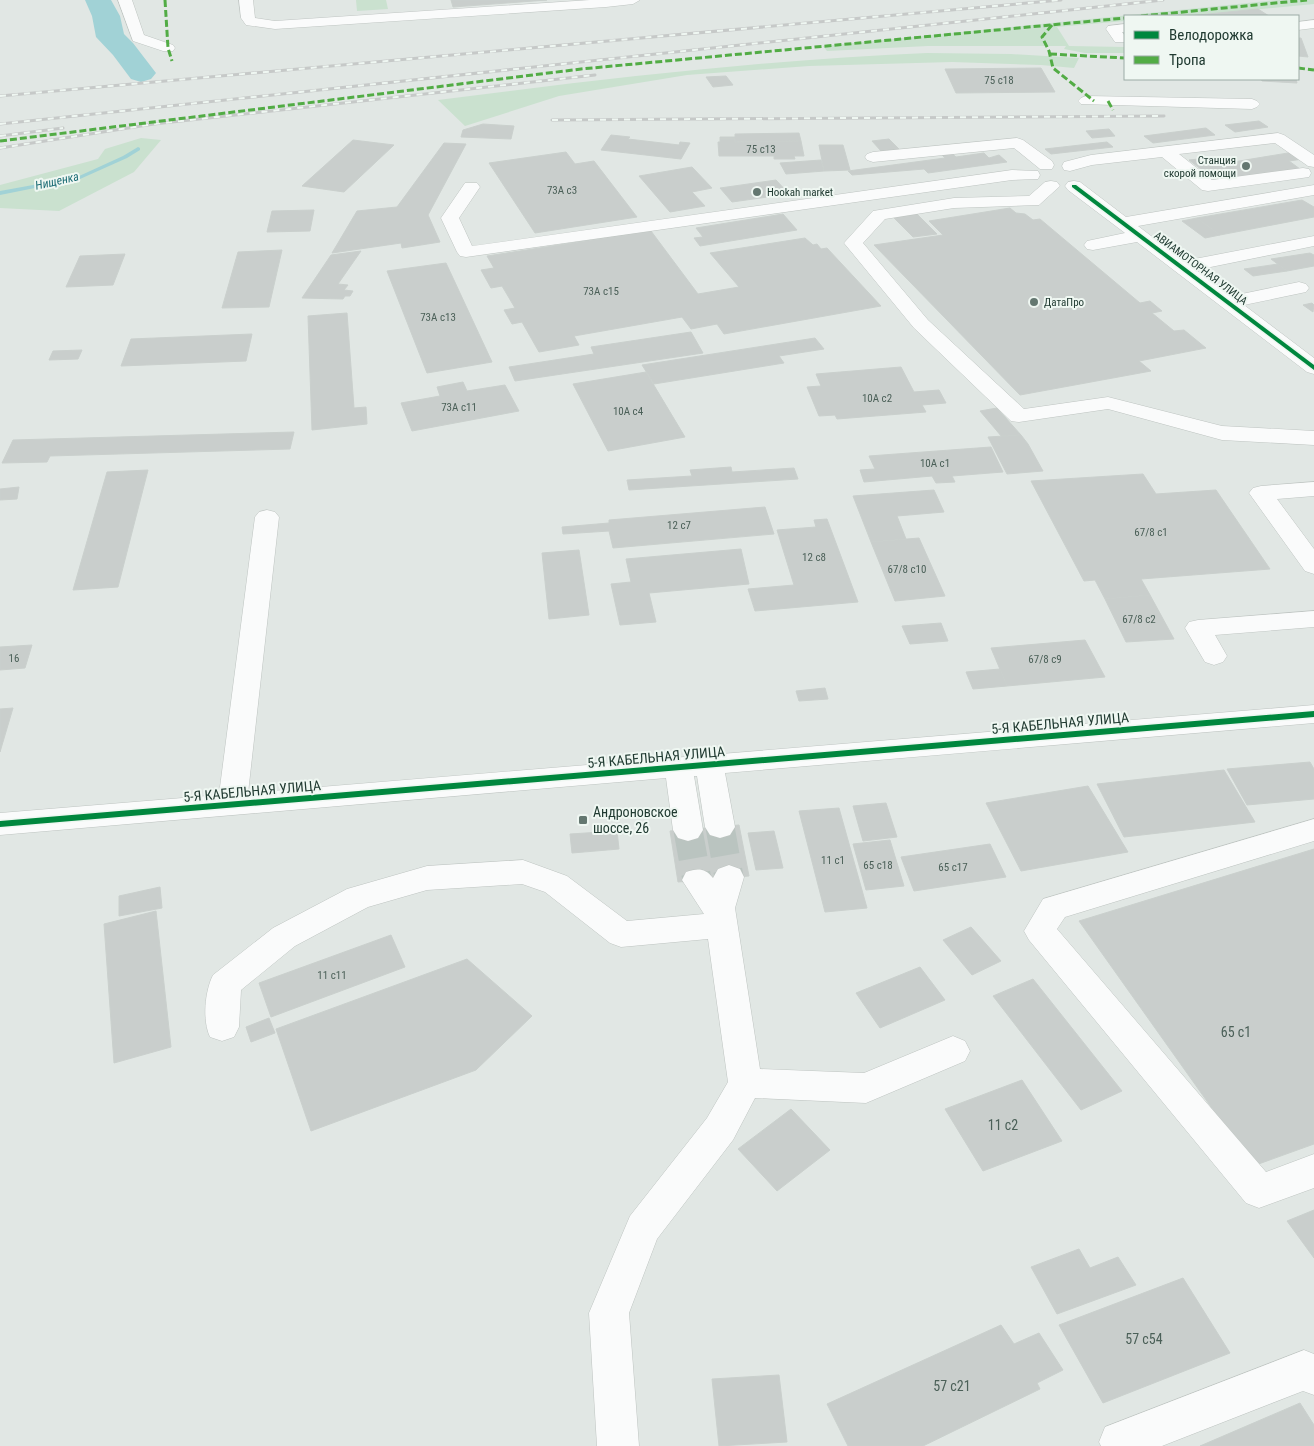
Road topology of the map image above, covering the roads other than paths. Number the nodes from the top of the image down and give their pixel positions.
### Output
1 (125, 0) edge
2 (246, 0) edge
3 (433, 0) edge
4 (633, 0) edge
5 (438, 14) junction
6 (1314, 24) edge
7 (1299, 26) edge
8 (168, 48) dead end
9 (1086, 101) dead end
10 (1252, 104) dead end
11 (1165, 151) junction
12 (873, 157) dead end
13 (1314, 162) edge
14 (1046, 165) junction
15 (1070, 166) junction
16 (1314, 172) edge
17 (1032, 175) junction
18 (1051, 186) junction
19 (1074, 186) junction
20 (471, 187) dead end
21 (1314, 190) edge
22 (1123, 223) junction
23 (1140, 236) junction
24 (1314, 242) edge
25 (1093, 245) dead end
26 (1180, 267) junction
27 (1299, 288) dead end
28 (1228, 303) junction
29 (1314, 341) edge
30 (1286, 347) junction
31 (1314, 368) edge
32 (1314, 438) edge
33 (1314, 489) edge
34 (266, 517) dead end
35 (1314, 566) edge
36 (1314, 619) edge
37 (1214, 656) dead end
38 (1314, 714) edge
39 (709, 766) junction
40 (679, 768) junction
41 (232, 805) junction
42 (0, 824) edge
43 (720, 827) tunnel mouth
44 (688, 830) tunnel mouth
45 (1314, 830) edge
46 (696, 880) tunnel mouth
47 (723, 904) junction
48 (222, 1027) dead end
49 (953, 1051) dead end
50 (745, 1083) junction
51 (1314, 1171) edge
52 (1314, 1375) edge
53 (1118, 1445) edge
54 (618, 1446) edge

1 - 8 street
2 - 5 street
3 - 5 street
4 - 5 street
6 - 7 street
9 - 10 street
11 - 13 street
11 - 15 street
11 - 16 street
12 - 14 street
14 - 15 street
14 - 17 street
15 - 19 street
17 - 18 street
17 - 20 street
18 - 19 street
18 - 32 street
19 - 22 street, АВИАМОТОРНАЯ УЛИЦА
21 - 22 street
22 - 23 street, АВИАМОТОРНАЯ УЛИЦА
23 - 25 street
23 - 26 street, АВИАМОТОРНАЯ УЛИЦА
24 - 26 street
26 - 28 street, АВИАМОТОРНАЯ УЛИЦА
27 - 28 street
28 - 30 street, АВИАМОТОРНАЯ УЛИЦА
29 - 30 street
30 - 31 street, АВИАМОТОРНАЯ УЛИЦА
33 - 35 street
34 - 41 street
36 - 37 street
38 - 39 street, 5-Я КАБЕЛЬНАЯ УЛИЦА
39 - 40 street, 5-Я КАБЕЛЬНАЯ УЛИЦА
39 - 43 street
40 - 41 street, 5-Я КАБЕЛЬНАЯ УЛИЦА
40 - 44 street
41 - 42 street, 5-Я КАБЕЛЬНАЯ УЛИЦА
45 - 51 street
46 - 47 street
47 - 48 street
47 - 50 street
49 - 50 street
50 - 54 street
52 - 53 street

